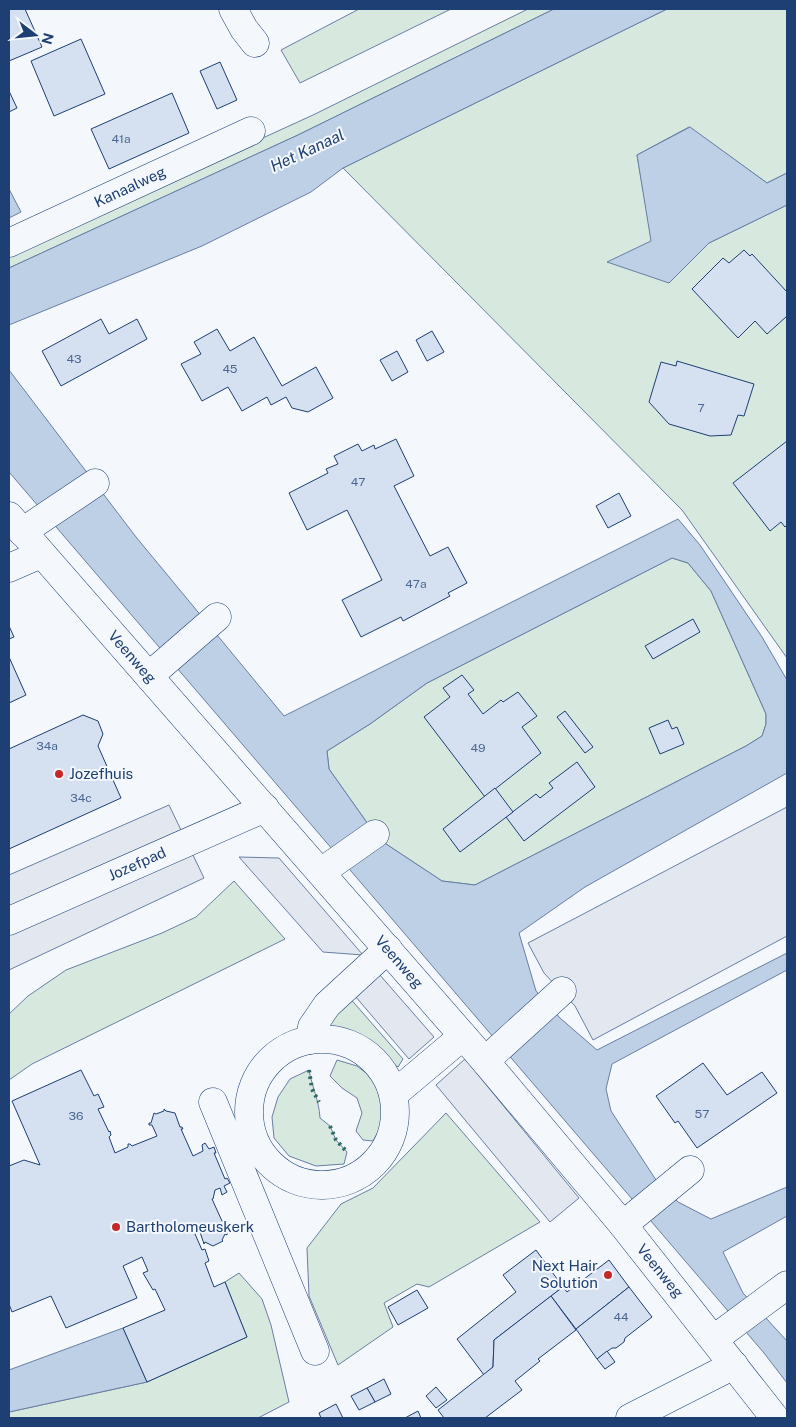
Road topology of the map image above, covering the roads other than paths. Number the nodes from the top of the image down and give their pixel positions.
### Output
1 (233, 9) edge
2 (255, 43) dead end
3 (251, 130) dead end
4 (9, 243) edge
5 (95, 483) dead end
6 (16, 524) edge
7 (41, 554) junction
8 (9, 568) edge
9 (216, 618) dead end
10 (149, 676) junction
11 (265, 808) junction
12 (375, 834) dead end
13 (321, 872) junction
14 (9, 921) edge
15 (388, 949) junction
16 (562, 991) dead end
17 (463, 1036) junction
18 (310, 1040) junction
19 (485, 1061) junction
20 (394, 1094) junction
21 (213, 1102) dead end
22 (248, 1153) junction
23 (690, 1170) dead end
24 (623, 1225) junction
25 (787, 1284) edge
26 (714, 1339) junction
27 (315, 1351) dead end
28 (734, 1365) junction
29 (630, 1418) edge
30 (775, 1418) edge

1 - 2 street
3 - 4 street, Kanaalweg
5 - 6 street
6 - 7 street, Veenweg
7 - 8 street
7 - 10 street, Veenweg
9 - 10 street
10 - 11 street, Veenweg
11 - 13 street, Veenweg
11 - 14 street, Jozefpad
12 - 13 street
13 - 15 street, Veenweg
15 - 17 street, Veenweg
15 - 18 street
16 - 19 street
17 - 19 street, Veenweg
17 - 20 street
18 - 20 street
18 - 22 street
19 - 24 street, Veenweg
20 - 22 street
21 - 22 street
22 - 27 street
23 - 24 street
24 - 26 street, Veenweg
25 - 26 street
26 - 28 street, Veenweg
28 - 29 street
28 - 30 street, Veenweg

